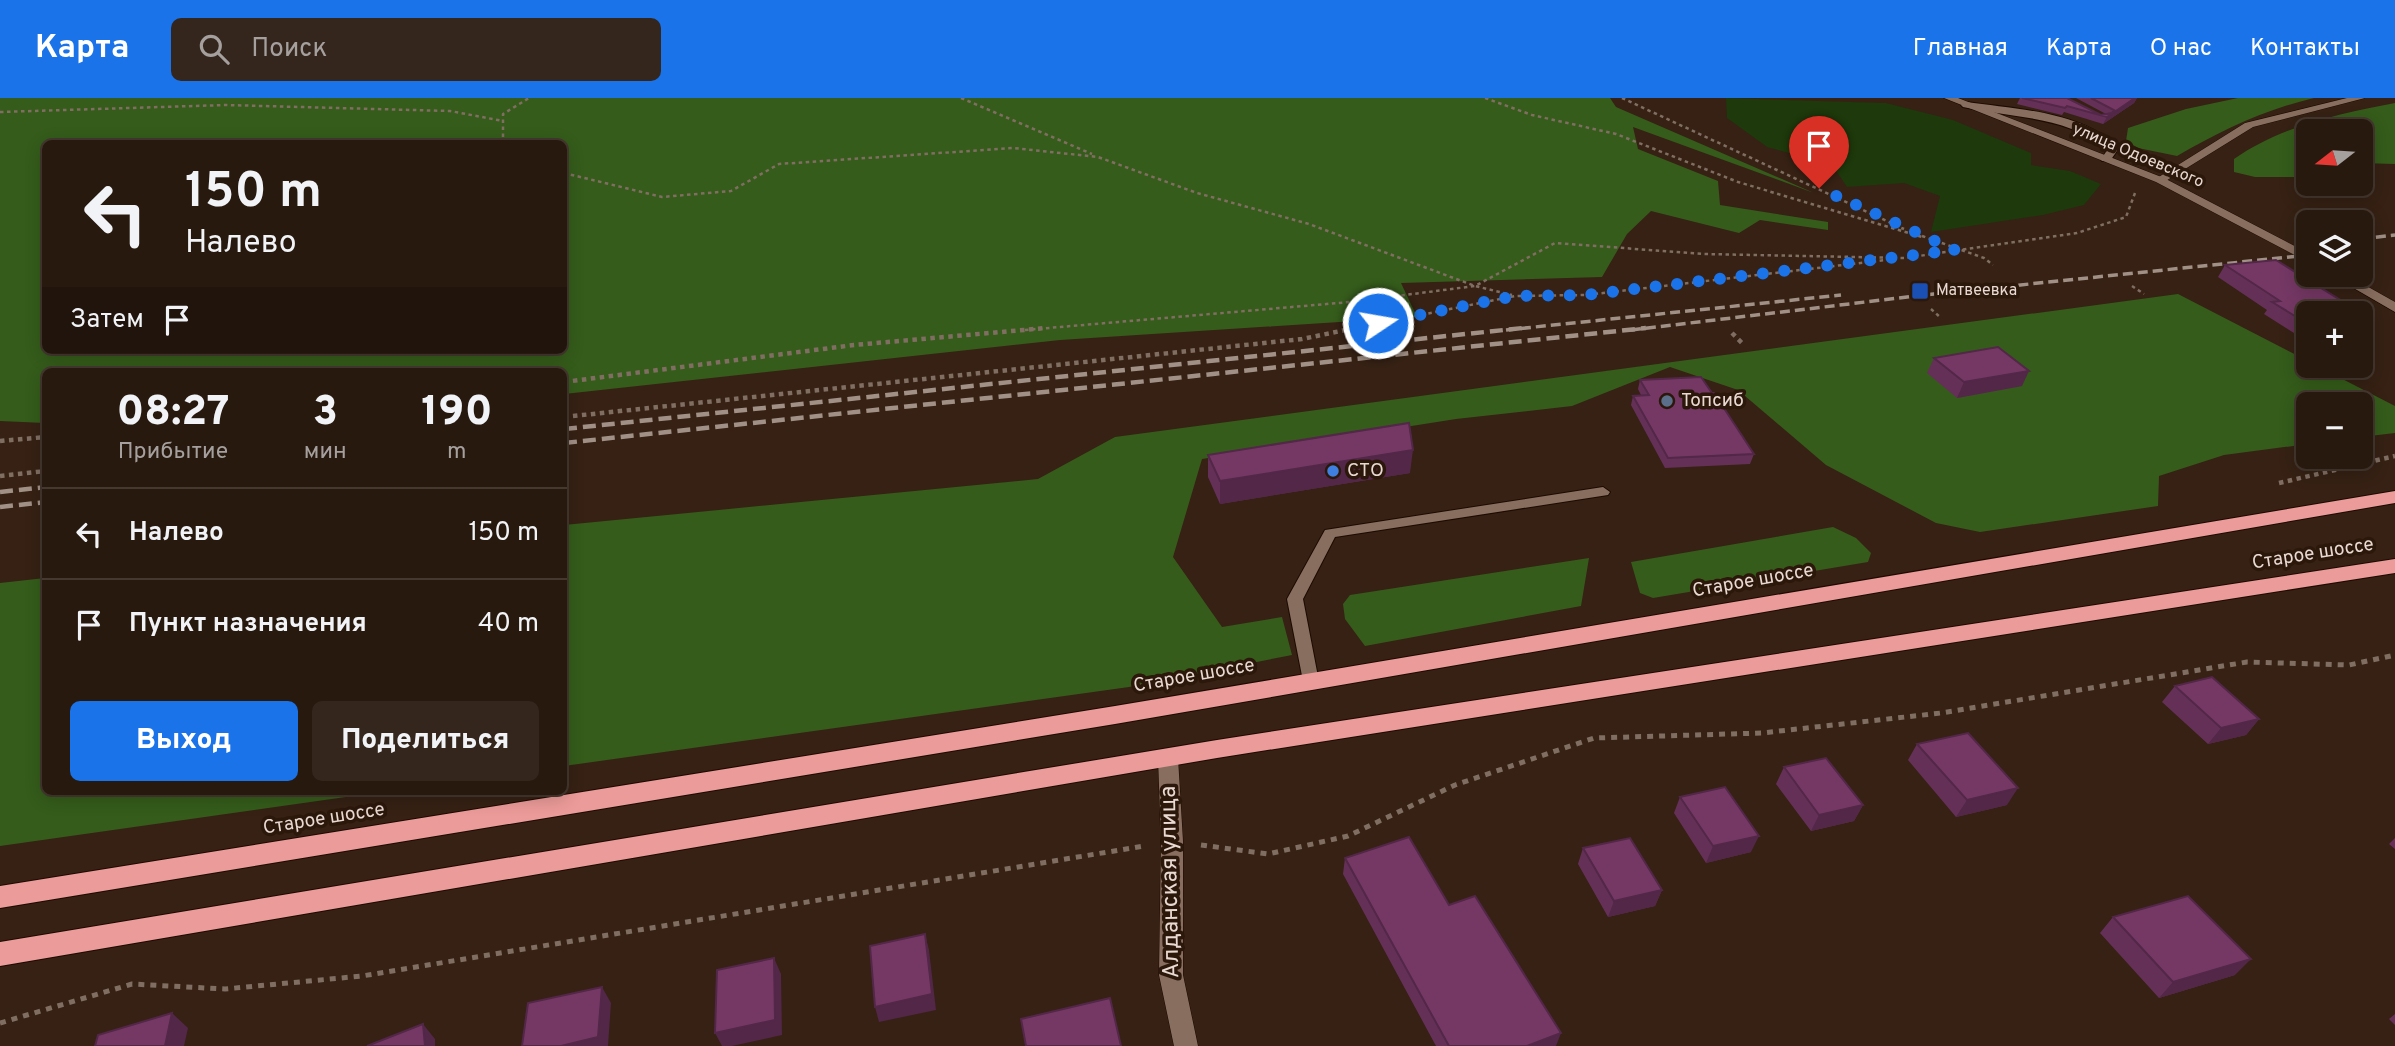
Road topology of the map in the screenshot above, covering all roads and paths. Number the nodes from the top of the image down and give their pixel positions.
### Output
1 (529, 98) edge
2 (961, 98) edge
3 (1485, 98) edge
4 (1622, 98) edge
5 (1949, 98) edge
6 (2360, 98) edge
7 (1966, 105) junction
8 (0, 112) edge
9 (503, 121) junction
10 (503, 140) edge
11 (1098, 157) junction
12 (2106, 159) junction
13 (2135, 170) junction
14 (567, 174) edge
15 (2160, 180) junction
16 (1922, 237) junction
17 (1955, 250) junction
18 (2296, 252) edge
19 (1905, 258) junction
20 (1993, 265) dead end
21 (1475, 286) junction
22 (2132, 286) dead end
23 (2359, 287) edge
24 (2144, 294) dead end
25 (1515, 296) junction
26 (2395, 308) edge
27 (1931, 309) dead end
28 (1941, 317) dead end
29 (1732, 333) dead end
30 (1742, 343) dead end
31 (567, 382) edge
32 (567, 417) edge
33 (42, 437) edge
34 (0, 441) edge
35 (2395, 456) edge
36 (42, 471) edge
37 (0, 476) edge
38 (2279, 483) dead end
39 (1603, 492) dead end
40 (2395, 497) edge
41 (2395, 566) edge
42 (2395, 654) edge
43 (1310, 682) junction
44 (1168, 758) junction
45 (1172, 841) junction
46 (0, 897) edge
47 (0, 954) edge
48 (0, 1023) edge
49 (1186, 1046) edge

1 - 9 path
2 - 11 path
3 - 16 path
4 - 16 path
5 - 7 street, улица Одоевского
6 - 15 street
7 - 12 street, улица Одоевского
7 - 12 lane
8 - 9 path
9 - 10 path
11 - 14 path
11 - 21 path
12 - 13 street, улица Одоевского
13 - 15 street, улица Одоевского
13 - 17 path
15 - 18 street, улица Одоевского
16 - 17 path
17 - 19 path
17 - 20 path
19 - 21 path
19 - 25 path
21 - 25 path
21 - 31 path
22 - 24 path
23 - 26 street
25 - 32 path
27 - 28 path
29 - 30 path
33 - 34 path
35 - 38 path
36 - 37 path
39 - 43 lane
40 - 43 highway, Старое шоссе
41 - 44 highway, Старое шоссе
42 - 45 path
43 - 46 highway, Старое шоссе
44 - 45 street, Алданская улица
44 - 47 highway, Старое шоссе
45 - 48 path
45 - 49 street, Алданская улица

